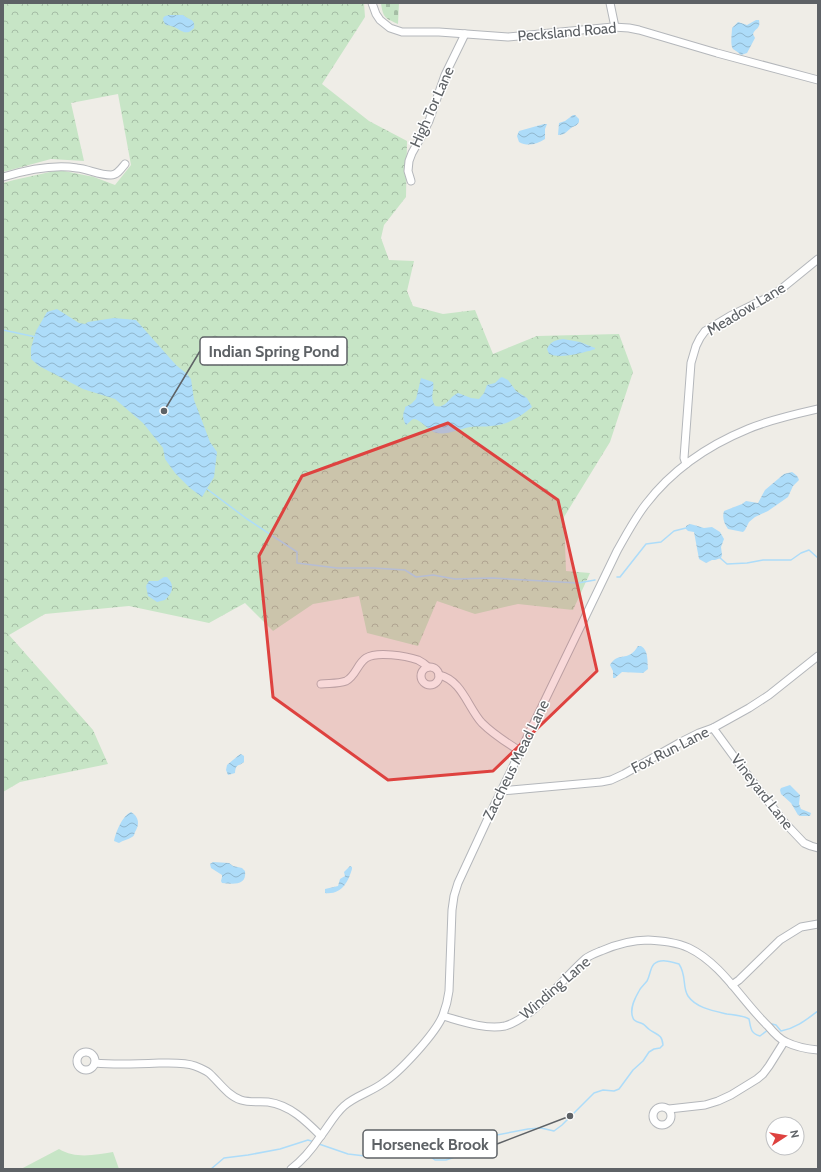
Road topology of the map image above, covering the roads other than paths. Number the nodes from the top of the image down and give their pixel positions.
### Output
1 (372, 3) edge
2 (610, 3) edge
3 (615, 27) junction
4 (465, 34) junction
5 (818, 80) edge
6 (125, 164) dead end
7 (3, 177) edge
8 (411, 181) dead end
9 (818, 259) edge
10 (818, 409) edge
11 (686, 464) junction
12 (818, 656) edge
13 (428, 667) junction
14 (439, 675) junction
15 (321, 684) dead end
16 (713, 728) junction
17 (520, 751) junction
18 (501, 791) junction
19 (818, 848) edge
20 (818, 924) edge
21 (732, 985) junction
22 (443, 1016) junction
23 (784, 1042) junction
24 (818, 1050) edge
25 (95, 1063) dead end
26 (669, 1109) dead end
27 (320, 1138) junction
28 (292, 1169) edge

1 - 4 street, Pecksland Road
2 - 3 street
3 - 4 street, Pecksland Road
3 - 5 street, Pecksland Road
4 - 8 street, High Tor Lane
6 - 7 street
9 - 11 street, Meadow Lane
10 - 11 street, Zaccheus Mead Lane
11 - 17 street, Zaccheus Mead Lane
12 - 16 street, Fox Run Lane
13 - 14 street
13 - 14 street
13 - 15 street
14 - 17 street
16 - 18 street, Fox Run Lane
16 - 19 street, Vineyard Lane
17 - 18 street, Zaccheus Mead Lane
18 - 22 street, Zaccheus Mead Lane
20 - 21 street
21 - 22 street, Winding Lane
21 - 23 street, Winding Lane
22 - 27 street, Zaccheus Mead Lane
23 - 24 street, Winding Lane
23 - 26 street
25 - 27 street
27 - 28 street, Zaccheus Mead Lane

